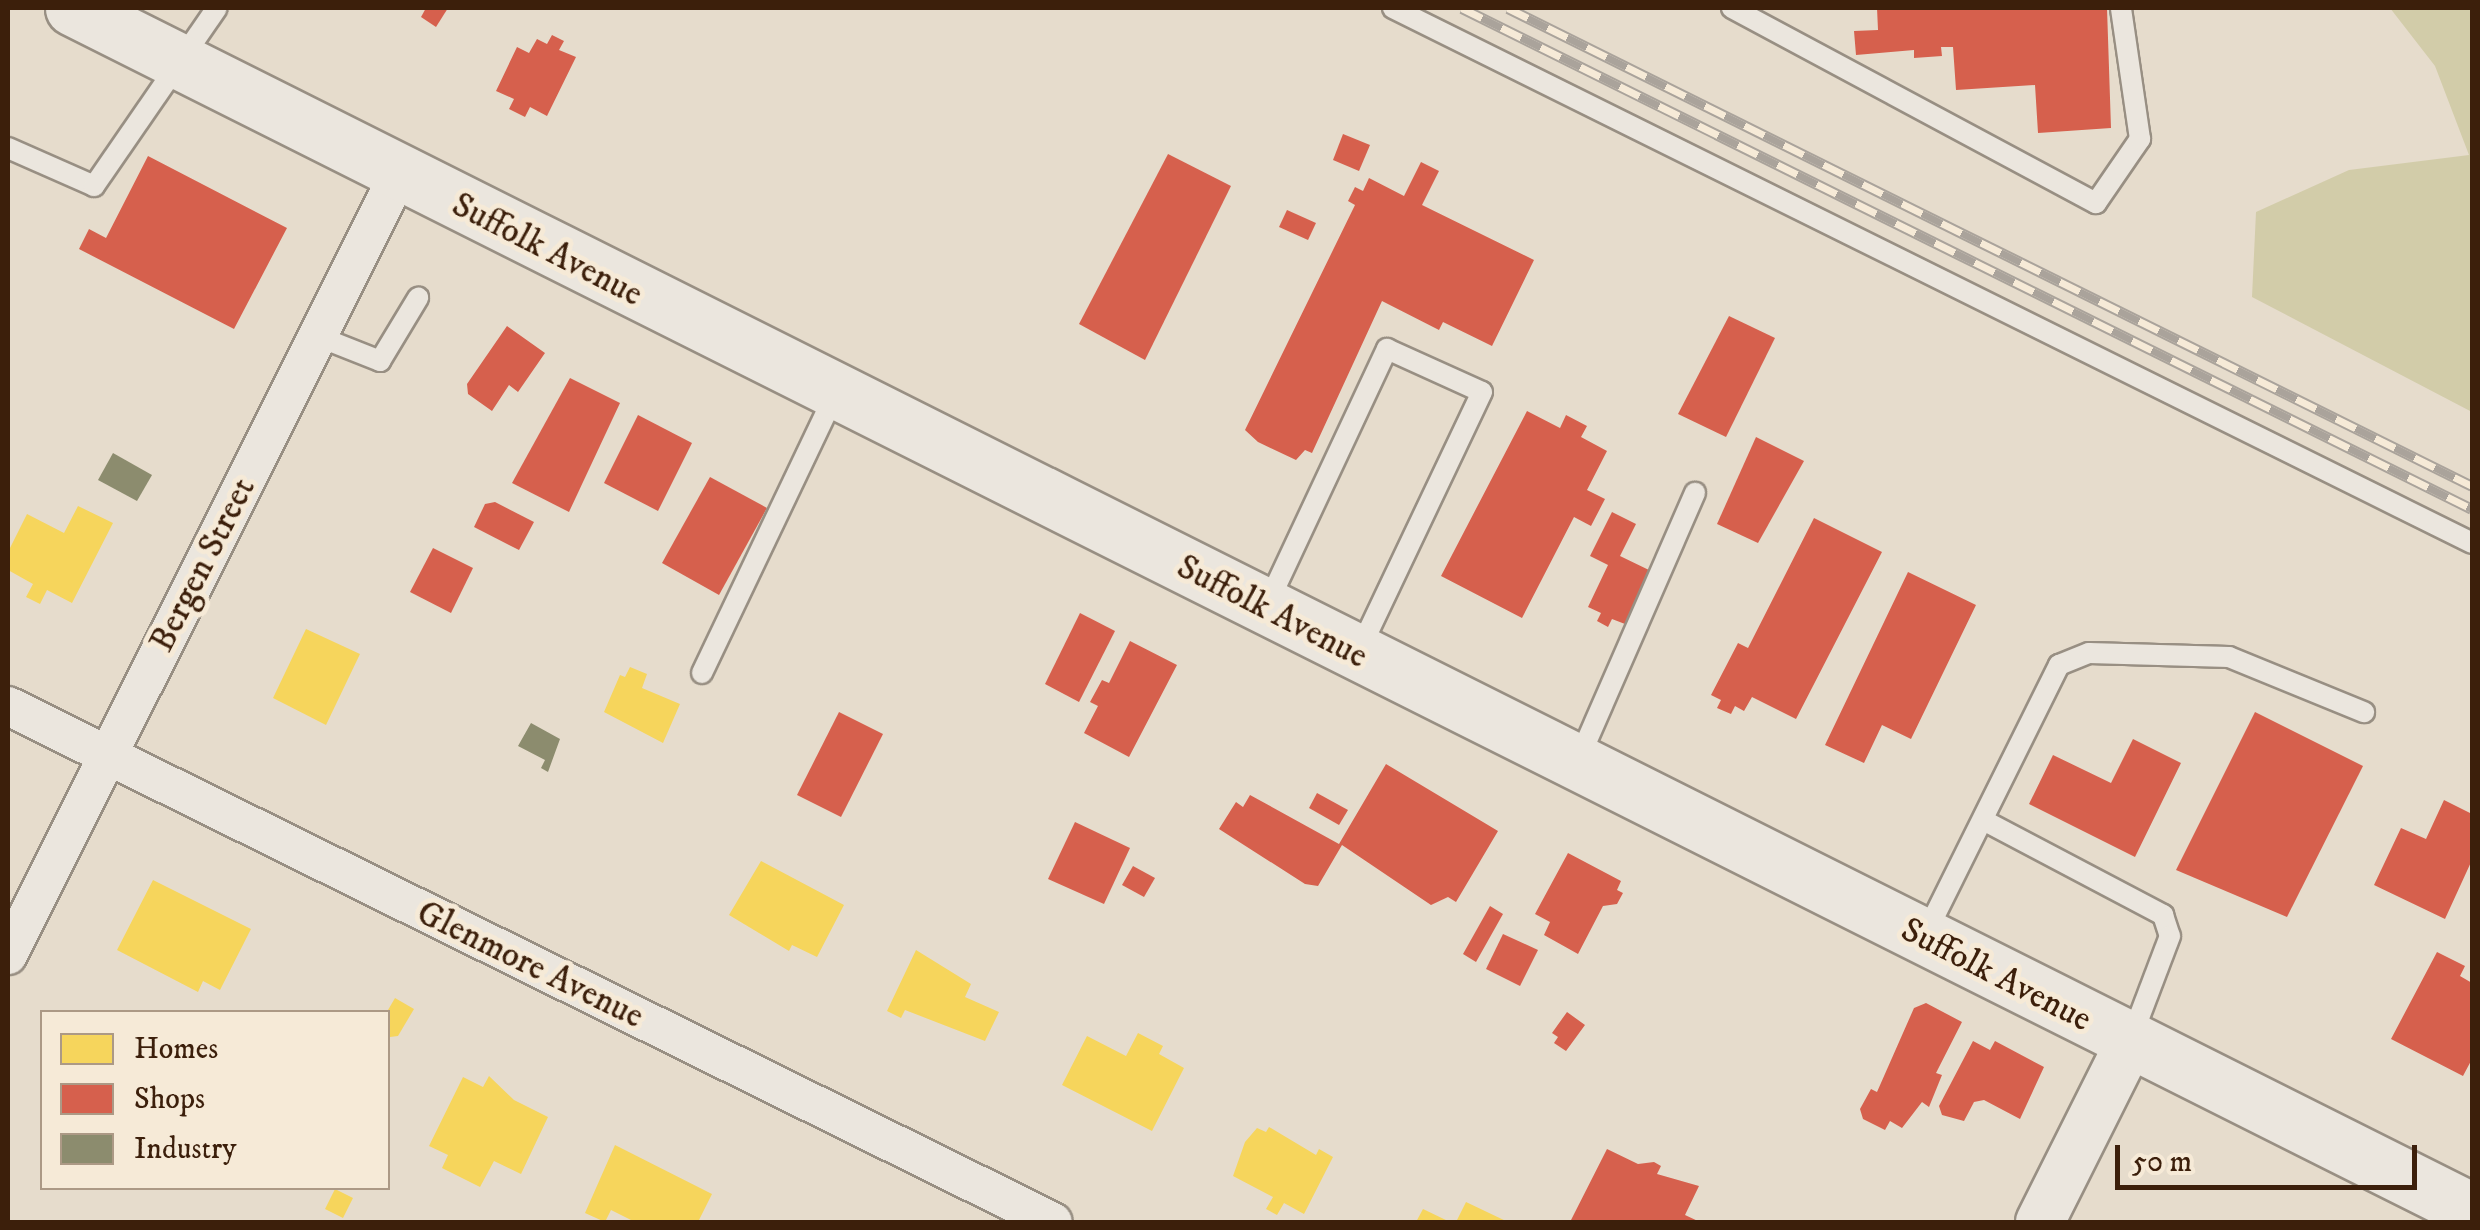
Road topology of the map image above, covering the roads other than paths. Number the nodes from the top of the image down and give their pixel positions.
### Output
1 (74, 8) edge
2 (217, 8) edge
3 (1393, 8) edge
4 (1732, 8) edge
5 (2121, 8) edge
6 (184, 63) junction
7 (8, 148) edge
8 (398, 175) junction
9 (418, 298) dead end
10 (318, 336) junction
11 (835, 394) junction
12 (1695, 493) dead end
13 (2472, 543) edge
14 (1265, 609) junction
15 (1357, 655) junction
16 (702, 674) dead end
17 (8, 706) edge
18 (2364, 712) dead end
19 (107, 756) junction
20 (1576, 764) junction
21 (1983, 820) junction
22 (1924, 939) junction
23 (8, 955) edge
24 (2130, 1042) junction
25 (2472, 1211) edge
26 (1053, 1222) edge
27 (2040, 1222) edge

1 - 6 main road, Suffolk Avenue
2 - 6 lane
3 - 13 lane
4 - 5 lane
6 - 7 lane
6 - 8 main road, Suffolk Avenue
8 - 10 street, Bergen Street
8 - 11 main road, Suffolk Avenue
9 - 10 lane
10 - 19 street, Bergen Street
11 - 14 main road, Suffolk Avenue
11 - 16 lane
12 - 20 lane
14 - 15 main road, Suffolk Avenue
14 - 15 lane
15 - 20 main road, Suffolk Avenue
17 - 19 street, Glenmore Avenue
18 - 21 lane
19 - 23 street, Bergen Street
19 - 26 street, Glenmore Avenue
20 - 22 main road, Suffolk Avenue
21 - 22 lane
21 - 24 lane
22 - 24 main road, Suffolk Avenue
24 - 25 main road, Suffolk Avenue
24 - 27 street

